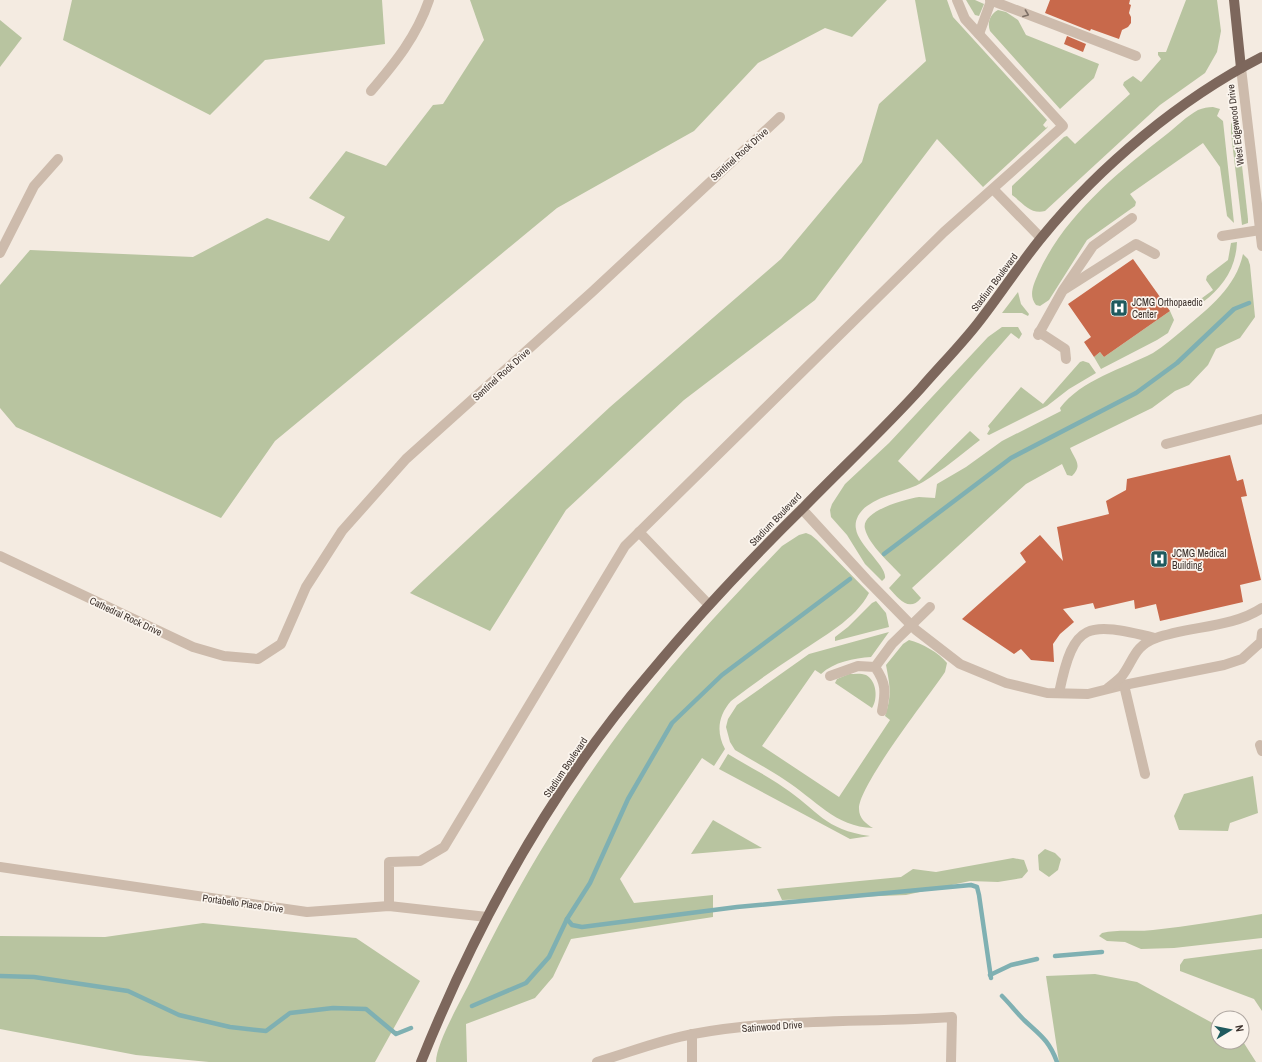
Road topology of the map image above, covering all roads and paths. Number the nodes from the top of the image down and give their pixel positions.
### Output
1 (429, 0) edge
2 (957, 0) edge
3 (990, 0) edge
4 (1234, 0) edge
5 (980, 34) junction
6 (1136, 56) dead end
7 (1262, 57) edge
8 (1241, 68) junction
9 (371, 91) dead end
10 (780, 117) dead end
11 (58, 159) dead end
12 (994, 190) junction
13 (1132, 218) dead end
14 (1260, 230) junction
15 (1222, 236) dead end
16 (1041, 238) junction
17 (1262, 246) edge
18 (0, 253) edge
19 (1155, 254) dead end
20 (1063, 290) junction
21 (1066, 359) dead end
22 (1262, 419) edge
23 (1166, 444) dead end
24 (802, 509) junction
25 (639, 532) junction
26 (0, 556) edge
27 (710, 605) junction
28 (930, 607) dead end
29 (1262, 608) edge
30 (911, 624) junction
31 (1155, 638) junction
32 (1262, 640) edge
33 (258, 659) joint
34 (875, 666) junction
35 (830, 676) dead end
36 (1124, 685) junction
37 (1105, 690) junction
38 (1059, 693) junction
39 (882, 711) dead end
40 (1145, 774) dead end
41 (0, 867) edge
42 (390, 906) junction
43 (487, 917) junction
44 (692, 1034) junction
45 (421, 1062) edge
46 (597, 1062) edge
47 (692, 1062) edge
48 (952, 1062) edge

1 - 9 street
2 - 5 street
3 - 5 street
3 -> 6 street
4 - 8 main road, West Edgewood Drive
5 - 12 street
7 - 8 main road, Stadium Boulevard
8 - 14 street, West Edgewood Drive
8 - 16 main road, Stadium Boulevard
10 - 33 street, Sentinel Rock Drive
11 - 18 street
12 - 16 street
12 - 25 street
13 - 20 street
14 - 15 street
14 - 17 street, West Edgewood Drive
16 - 24 main road, Stadium Boulevard
19 - 20 street
20 - 21 street
22 - 23 street
24 - 27 main road, Stadium Boulevard
24 - 30 street
25 - 27 street
25 - 42 street
26 - 33 street, Cathedral Rock Drive
27 - 43 main road, Stadium Boulevard
28 - 30 street
29 - 31 street
30 - 34 street
30 - 38 street
31 - 37 street
31 - 38 street
32 - 36 street
34 - 35 street
34 - 39 street
36 - 37 street
36 - 40 street
37 - 38 street
41 - 42 street, Portabello Place Drive
42 - 43 street, Portabello Place Drive
43 - 45 main road, Stadium Boulevard
44 - 46 street, Satinwood Drive
44 - 47 street
44 - 48 street, Satinwood Drive

